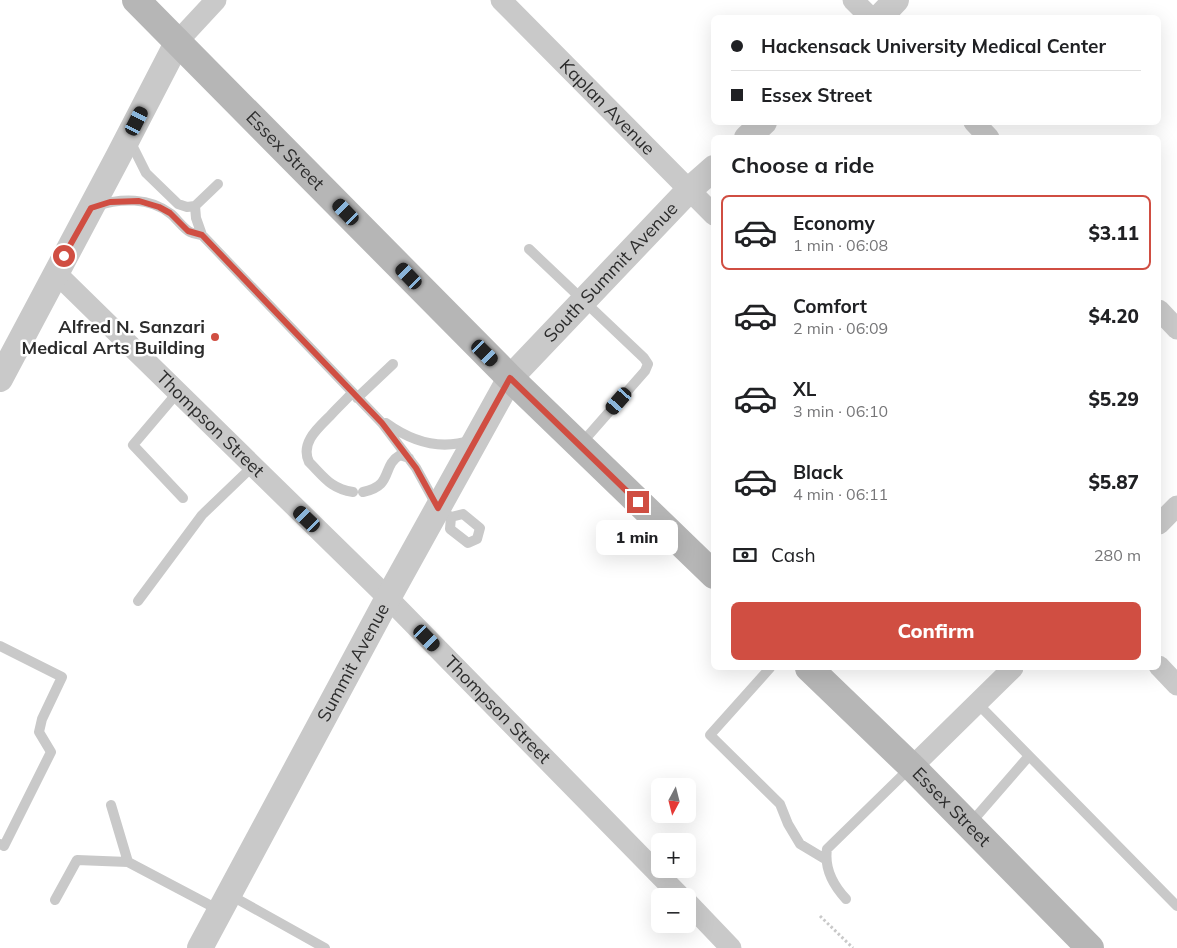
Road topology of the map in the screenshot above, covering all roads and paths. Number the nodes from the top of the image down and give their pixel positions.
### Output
1 (136, 0) edge
2 (216, 0) edge
3 (501, 0) edge
4 (853, 0) edge
5 (896, 0) edge
6 (867, 15) edge
7 (882, 15) edge
8 (178, 42) junction
9 (761, 125) edge
10 (977, 125) edge
11 (751, 135) edge
12 (986, 135) edge
13 (128, 137) junction
14 (711, 171) edge
15 (218, 184) dead end
16 (689, 190) junction
17 (195, 206) junction
18 (91, 208) junction
19 (711, 212) edge
20 (202, 235) junction
21 (529, 249) dead end
22 (56, 273) junction
23 (584, 301) junction
24 (1161, 312) edge
25 (1177, 329) edge
26 (393, 364) dead end
27 (0, 378) edge
28 (510, 378) junction
29 (178, 392) junction
30 (354, 396) junction
31 (371, 413) junction
32 (476, 438) junction
33 (579, 445) junction
34 (408, 458) junction
35 (253, 466) junction
36 (183, 498) dead end
37 (1177, 506) edge
38 (444, 513) junction
39 (1161, 522) edge
40 (711, 572) edge
41 (388, 598) junction
42 (138, 602) dead end
43 (0, 646) edge
44 (1161, 668) edge
45 (768, 670) edge
46 (811, 670) edge
47 (1011, 670) edge
48 (1177, 685) edge
49 (977, 703) junction
50 (1029, 756) junction
51 (912, 767) junction
52 (111, 805) dead end
53 (969, 825) junction
54 (0, 844) edge
55 (825, 860) junction
56 (128, 862) junction
57 (672, 888) edge
58 (846, 899) dead end
59 (55, 900) dead end
60 (224, 902) junction
61 (1177, 906) edge
62 (696, 911) edge
63 (820, 916) dead end
64 (200, 948) edge
65 (325, 948) edge
66 (731, 948) edge
67 (853, 948) edge
68 (1090, 948) edge

1 - 8 main road, Essex Street
2 - 8 street
3 - 16 street, Kaplan Avenue
4 - 6 street
5 - 7 street
8 - 13 street
8 - 28 main road, Essex Street
9 - 11 street
10 - 12 street
13 - 17 lane
13 - 18 street
14 - 16 street, South Summit Avenue
15 - 17 lane
16 - 19 street, Kaplan Avenue
16 - 23 street, South Summit Avenue
17 - 20 lane
18 - 20 lane
18 - 22 street
20 - 30 lane
21 - 23 lane
22 - 27 street
22 - 29 street, Thompson Street
23 - 28 street, South Summit Avenue
23 - 33 lane
24 - 25 street
26 - 30 lane
28 - 32 street, Summit Avenue
28 - 33 main road, Essex Street
29 - 35 street, Thompson Street
29 - 36 lane
30 - 31 lane
30 - 34 lane
31 - 32 lane
31 - 34 lane
32 - 38 street, Summit Avenue
33 - 40 main road, Essex Street
34 - 38 lane
35 - 41 street, Thompson Street
35 - 42 lane
37 - 39 street
38 - 38 lane
38 - 41 street, Summit Avenue
41 - 57 street, Thompson Street
41 - 60 street, Summit Avenue
43 - 54 lane
44 - 48 street
45 - 55 lane
46 - 51 main road, Essex Street
47 - 49 street
49 - 50 lane
49 - 51 street
50 - 53 lane
50 - 61 lane
51 - 53 main road, Essex Street
51 - 55 lane
52 - 56 lane
53 - 68 main road, Essex Street
55 - 58 lane
56 - 59 lane
56 - 60 lane
60 - 64 street, Summit Avenue
60 - 65 lane
62 - 66 street
63 - 67 path

